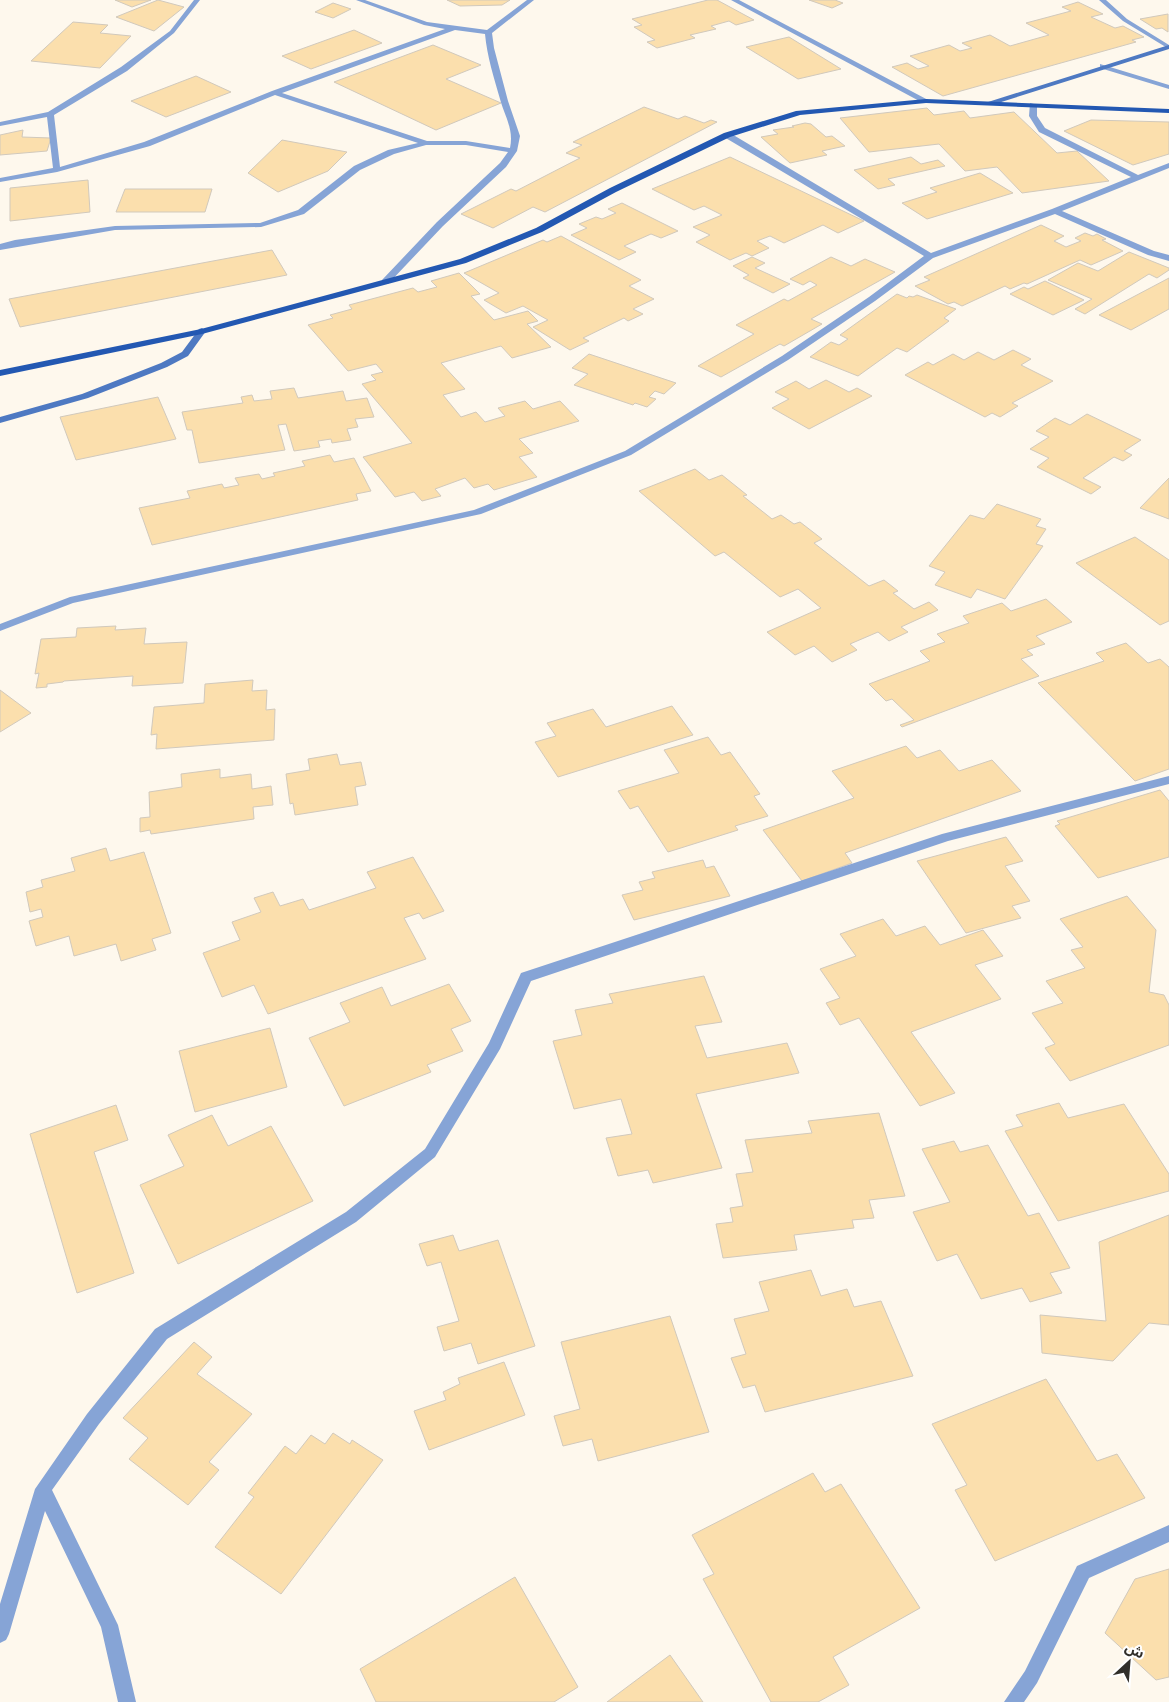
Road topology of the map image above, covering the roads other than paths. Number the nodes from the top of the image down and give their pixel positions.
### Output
1 (197, 0) edge
2 (359, 0) edge
3 (531, 0) edge
4 (734, 0) edge
5 (1102, 0) edge
6 (453, 28) junction
7 (488, 32) junction
8 (1168, 47) edge
9 (1104, 66) junction
10 (1169, 87) edge
11 (275, 93) junction
12 (926, 101) junction
13 (992, 102) junction
14 (1033, 105) junction
15 (1169, 111) edge
16 (50, 114) junction
17 (0, 124) edge
18 (727, 135) junction
19 (426, 143) junction
20 (514, 151) junction
21 (1169, 165) edge
22 (57, 170) junction
23 (1137, 178) junction
24 (0, 180) edge
25 (1055, 212) junction
26 (0, 247) edge
27 (930, 256) junction
28 (1169, 258) edge
29 (385, 282) junction
30 (202, 331) junction
31 (0, 374) edge
32 (0, 420) edge
33 (0, 628) edge
34 (1169, 780) edge
35 (43, 1489) junction
36 (1169, 1533) edge
37 (0, 1634) edge
38 (127, 1702) edge
39 (1013, 1702) edge

1 - 16 street
2 - 6 street
3 - 7 street
4 - 12 street
5 - 8 street
6 - 7 street
6 - 11 street
7 - 20 street
8 - 9 street
9 - 10 street
9 - 13 street
11 - 19 street
11 - 22 street
12 - 13 main road
12 - 18 main road
13 - 14 main road
14 - 15 main road
14 - 23 street
16 - 17 street
16 - 22 street
18 - 27 street
18 - 29 main road
19 - 20 street
19 - 26 street
20 - 29 street
21 - 23 street
22 - 24 street
23 - 25 street
25 - 27 street
25 - 28 street
27 - 33 street
29 - 30 main road
30 - 31 main road
30 - 32 street
34 - 35 street
35 - 37 street
35 - 38 street
36 - 39 street

